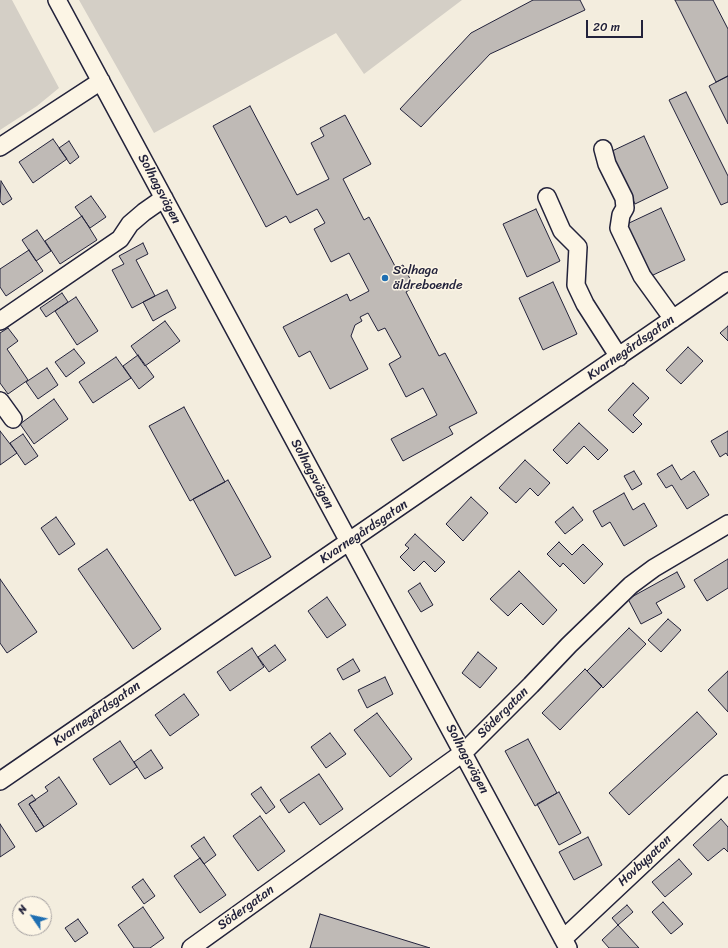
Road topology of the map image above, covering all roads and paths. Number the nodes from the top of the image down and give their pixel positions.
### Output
1 (57, 0) edge
2 (101, 81) junction
3 (0, 148) edge
4 (603, 149) dead end
5 (547, 196) dead end
6 (164, 198) junction
7 (728, 281) edge
8 (673, 319) junction
9 (0, 321) edge
10 (618, 357) junction
11 (0, 400) edge
12 (13, 419) dead end
13 (728, 524) edge
14 (349, 542) junction
15 (464, 752) junction
16 (0, 781) edge
17 (728, 784) edge
18 (565, 943) edge
19 (191, 948) edge

1 - 2 street, Solhagsvägen
2 - 3 street
2 - 6 street, Solhagsvägen
4 - 8 street
5 - 10 street
6 - 9 street
6 - 14 street, Solhagsvägen
7 - 8 street, Kvarnegårdsgatan
8 - 10 street, Kvarnegårdsgatan
10 - 14 street, Kvarnegårdsgatan
11 - 12 street
13 - 15 street, Södergatan
14 - 15 street, Solhagsvägen
14 - 16 street, Kvarnegårdsgatan
15 - 18 street, Solhagsvägen
15 - 19 street, Södergatan
17 - 18 street, Hovbygatan

